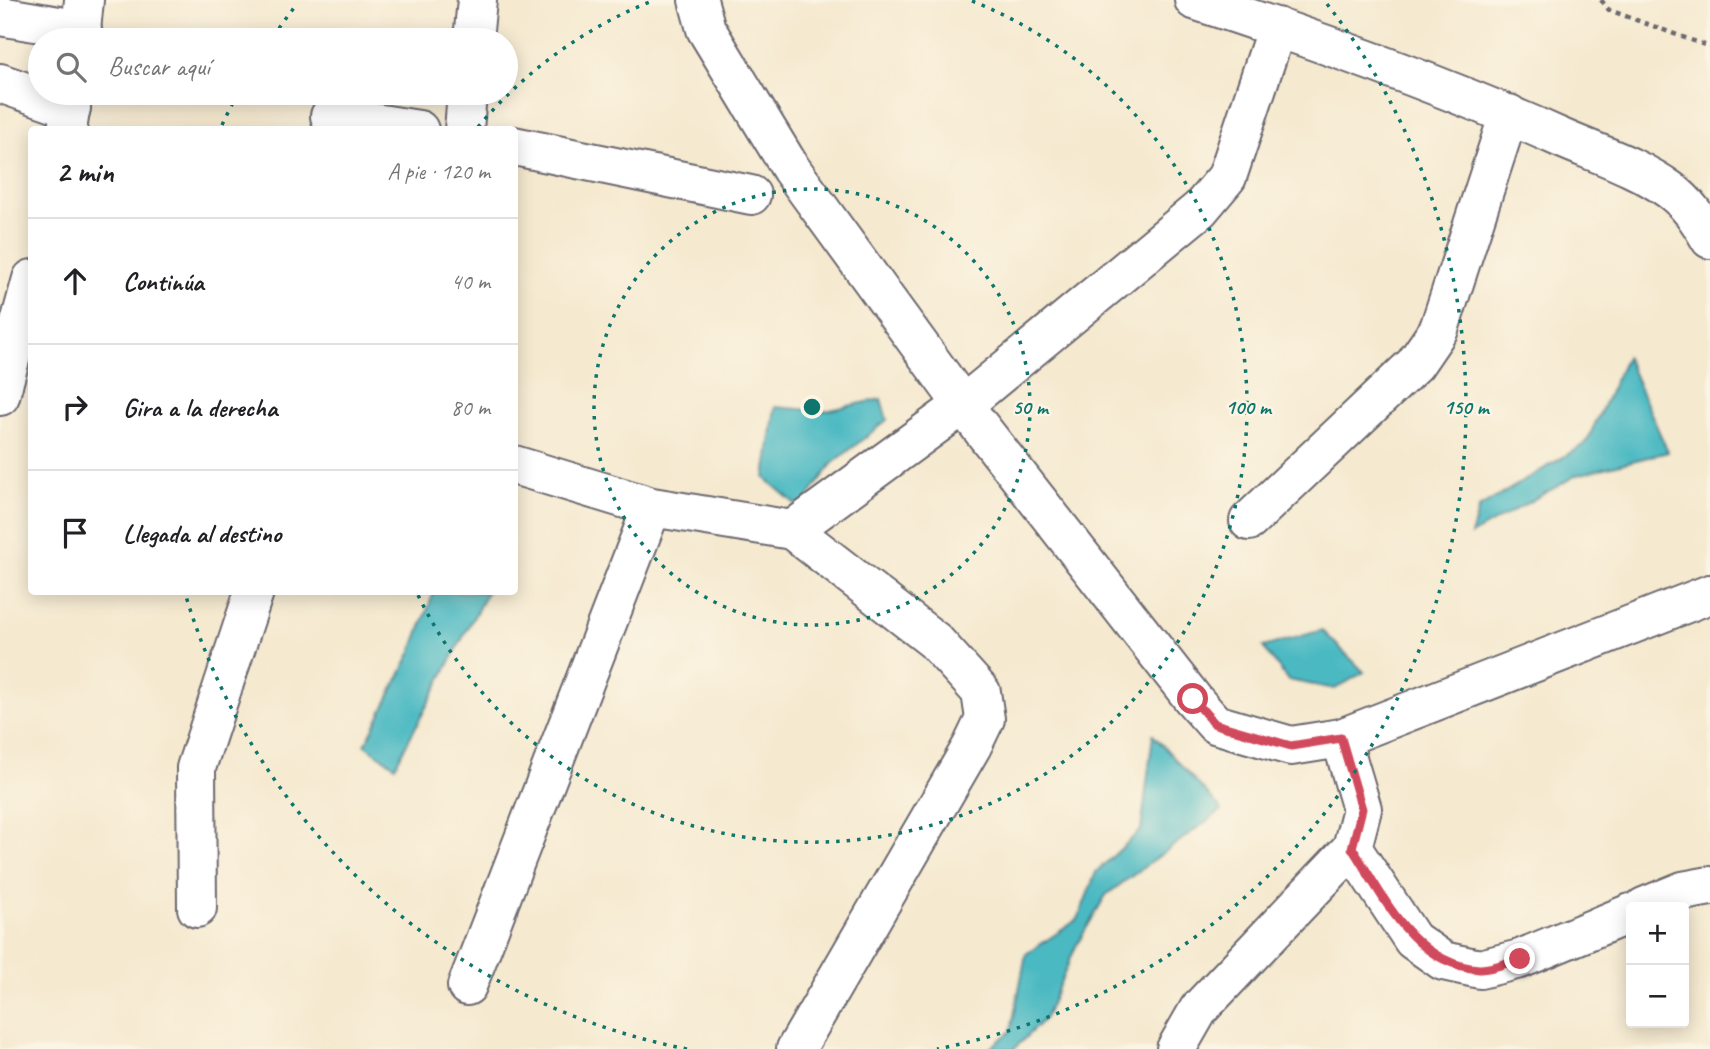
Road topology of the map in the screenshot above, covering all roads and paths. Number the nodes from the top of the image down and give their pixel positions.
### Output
1 (477, 0) edge
2 (698, 0) edge
3 (1194, 0) edge
4 (1601, 0) edge
5 (9, 11) edge
6 (82, 24) edge
7 (1277, 27) junction
8 (474, 28) edge
9 (1710, 47) edge
10 (1, 90) edge
11 (28, 98) edge
12 (54, 105) edge
13 (466, 105) edge
14 (71, 110) edge
15 (1509, 114) junction
16 (330, 116) dead end
17 (394, 126) edge
18 (464, 126) edge
19 (518, 147) edge
20 (751, 195) dead end
21 (1710, 239) edge
22 (28, 294) edge
23 (0, 396) edge
24 (962, 405) junction
25 (518, 466) edge
26 (652, 507) junction
27 (1249, 521) dead end
28 (792, 530) junction
29 (1710, 594) edge
30 (253, 595) edge
31 (1341, 738) junction
32 (1352, 848) junction
33 (1710, 887) edge
34 (1656, 902) edge
35 (197, 908) dead end
36 (1626, 915) edge
37 (467, 986) dead end
38 (796, 1049) edge
39 (1176, 1049) edge

1 - 8 main road
2 - 24 main road
3 - 7 main road
4 - 9 path
5 - 6 main road
7 - 15 main road
7 - 24 main road
10 - 11 main road
12 - 14 main road
13 - 18 main road
15 - 21 main road
15 - 27 main road
16 - 17 main road
19 - 20 main road
22 - 23 main road
24 - 28 main road
24 - 31 main road
25 - 26 main road
26 - 28 main road
26 - 37 main road
28 - 38 main road
29 - 31 main road
30 - 35 main road
31 - 32 main road
32 - 36 main road
32 - 39 main road
33 - 34 main road

